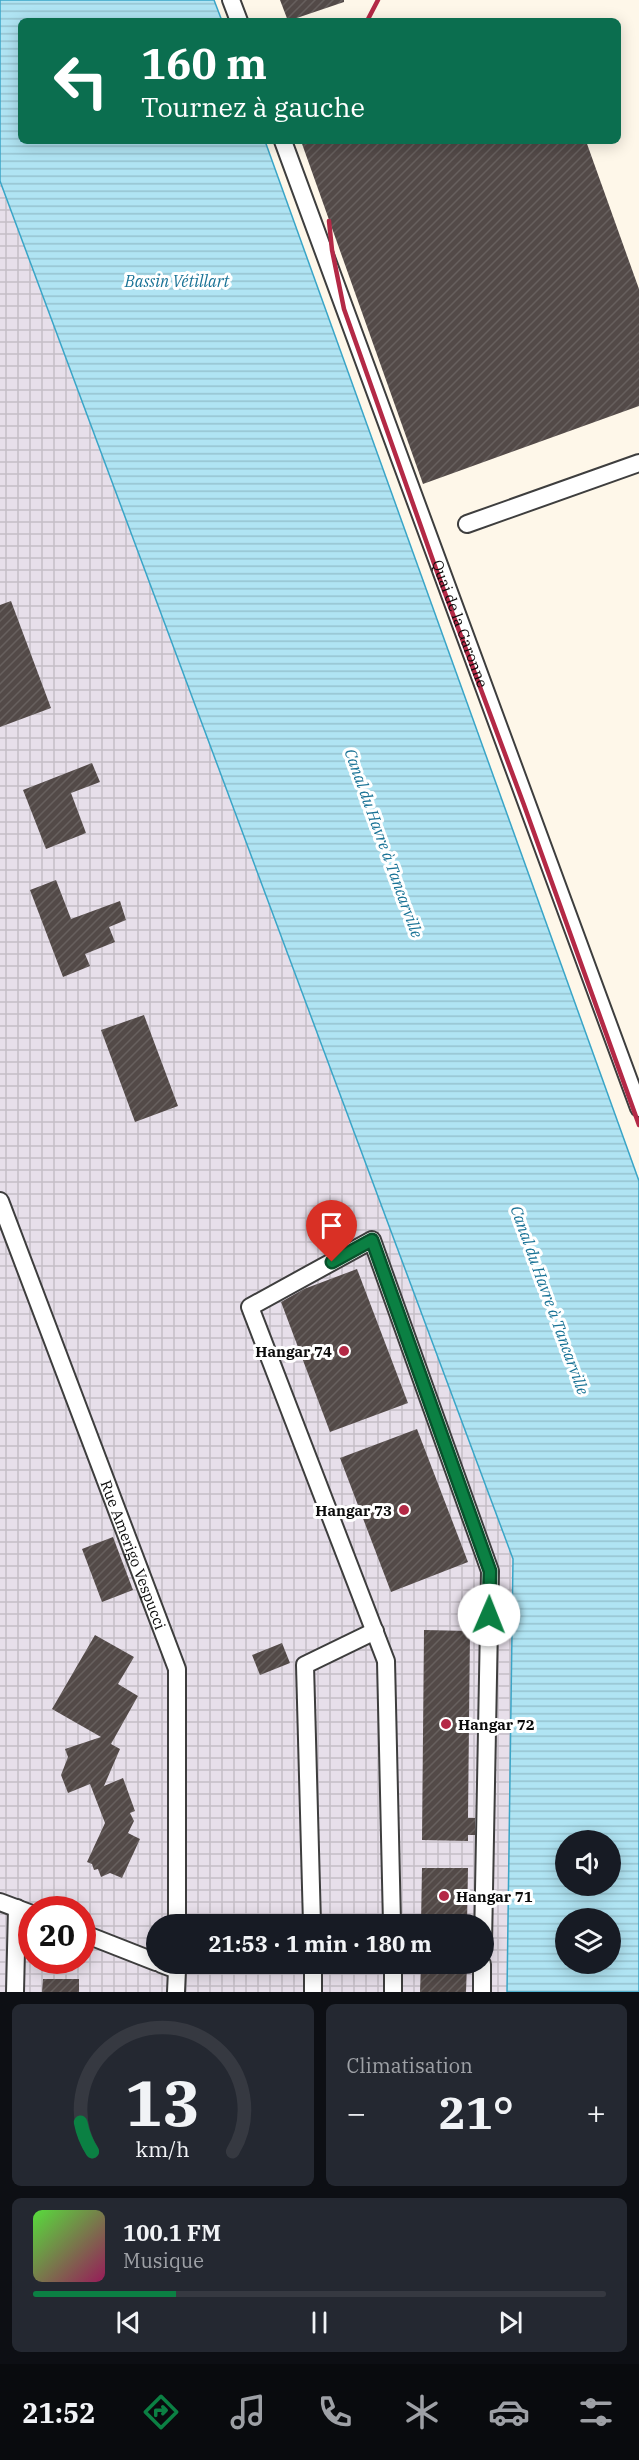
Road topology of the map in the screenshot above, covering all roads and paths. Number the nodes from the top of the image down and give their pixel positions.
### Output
1 (231, 0) edge
2 (237, 18) edge
3 (284, 144) edge
4 (639, 463) edge
5 (467, 525) dead end
6 (639, 1108) edge
7 (0, 1201) edge
8 (375, 1631) junction
9 (0, 1902) edge
10 (18, 1909) edge
11 (177, 1914) edge
12 (312, 1914) edge
13 (392, 1914) edge
14 (484, 1914) edge
15 (96, 1939) edge
16 (146, 1958) edge
17 (18, 1965) edge
18 (177, 1974) edge
19 (312, 1974) edge
20 (393, 1974) edge
21 (482, 1974) edge
22 (15, 1992) edge
23 (176, 1992) edge
24 (313, 1992) edge
25 (393, 1992) edge
26 (482, 1992) edge

1 - 2 street
3 - 6 street, Quai de la Garonne
4 - 5 street
7 - 11 street, Rue Amerigo Vespucci
8 - 12 street
8 - 13 street
8 - 14 street
9 - 10 street
15 - 16 street
17 - 22 street
18 - 23 street
19 - 24 street
20 - 25 street
21 - 26 street

